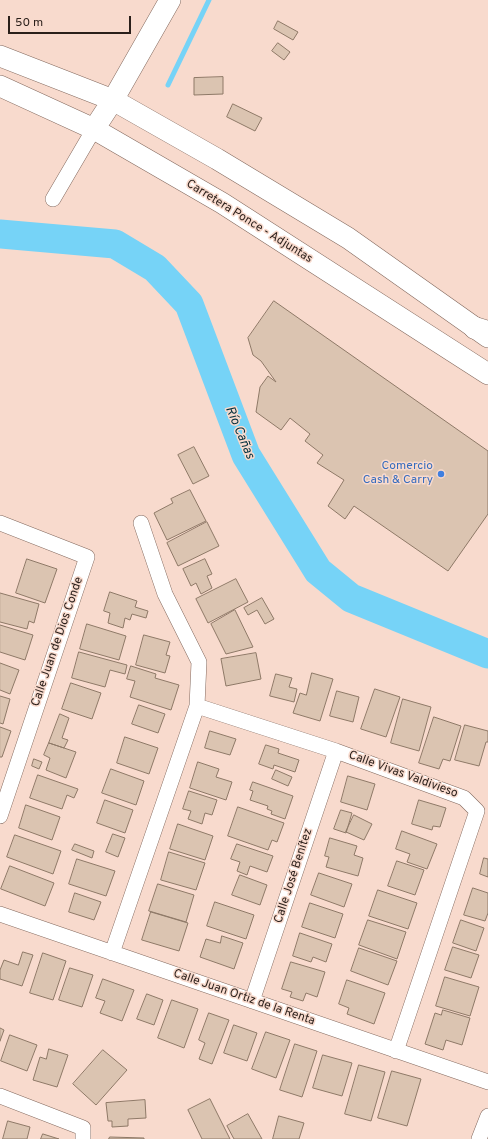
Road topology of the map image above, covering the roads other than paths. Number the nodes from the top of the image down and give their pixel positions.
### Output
1 (170, 0) edge
2 (0, 56) edge
3 (0, 86) edge
4 (113, 100) junction
5 (94, 129) junction
6 (53, 199) dead end
7 (484, 332) edge
8 (488, 374) edge
9 (0, 523) edge
10 (141, 523) dead end
11 (197, 706) junction
12 (336, 751) junction
13 (0, 816) edge
14 (0, 914) edge
15 (112, 953) junction
16 (252, 1001) junction
17 (396, 1051) junction
18 (488, 1082) edge
19 (0, 1096) edge
20 (488, 1116) edge
21 (83, 1139) edge
22 (479, 1139) edge

1 - 4 street
2 - 4 street
3 - 5 street, Carretera Ponce - Adjuntas
4 - 5 street
4 - 7 street
5 - 6 street
5 - 8 street, Carretera Ponce - Adjuntas
9 - 13 street, Calle Juan de Dios Conde
10 - 11 street
11 - 12 street, Calle Vivas Valdivieso
11 - 15 street
12 - 16 street, Calle José Benítez
12 - 17 street, Calle Vivas Valdivieso
14 - 15 street, Calle Juan Ortiz de la Renta
15 - 16 street, Calle Juan Ortiz de la Renta
16 - 17 street, Calle Juan Ortiz de la Renta
17 - 18 street, Calle Juan Ortiz de la Renta
19 - 21 street
20 - 22 street

